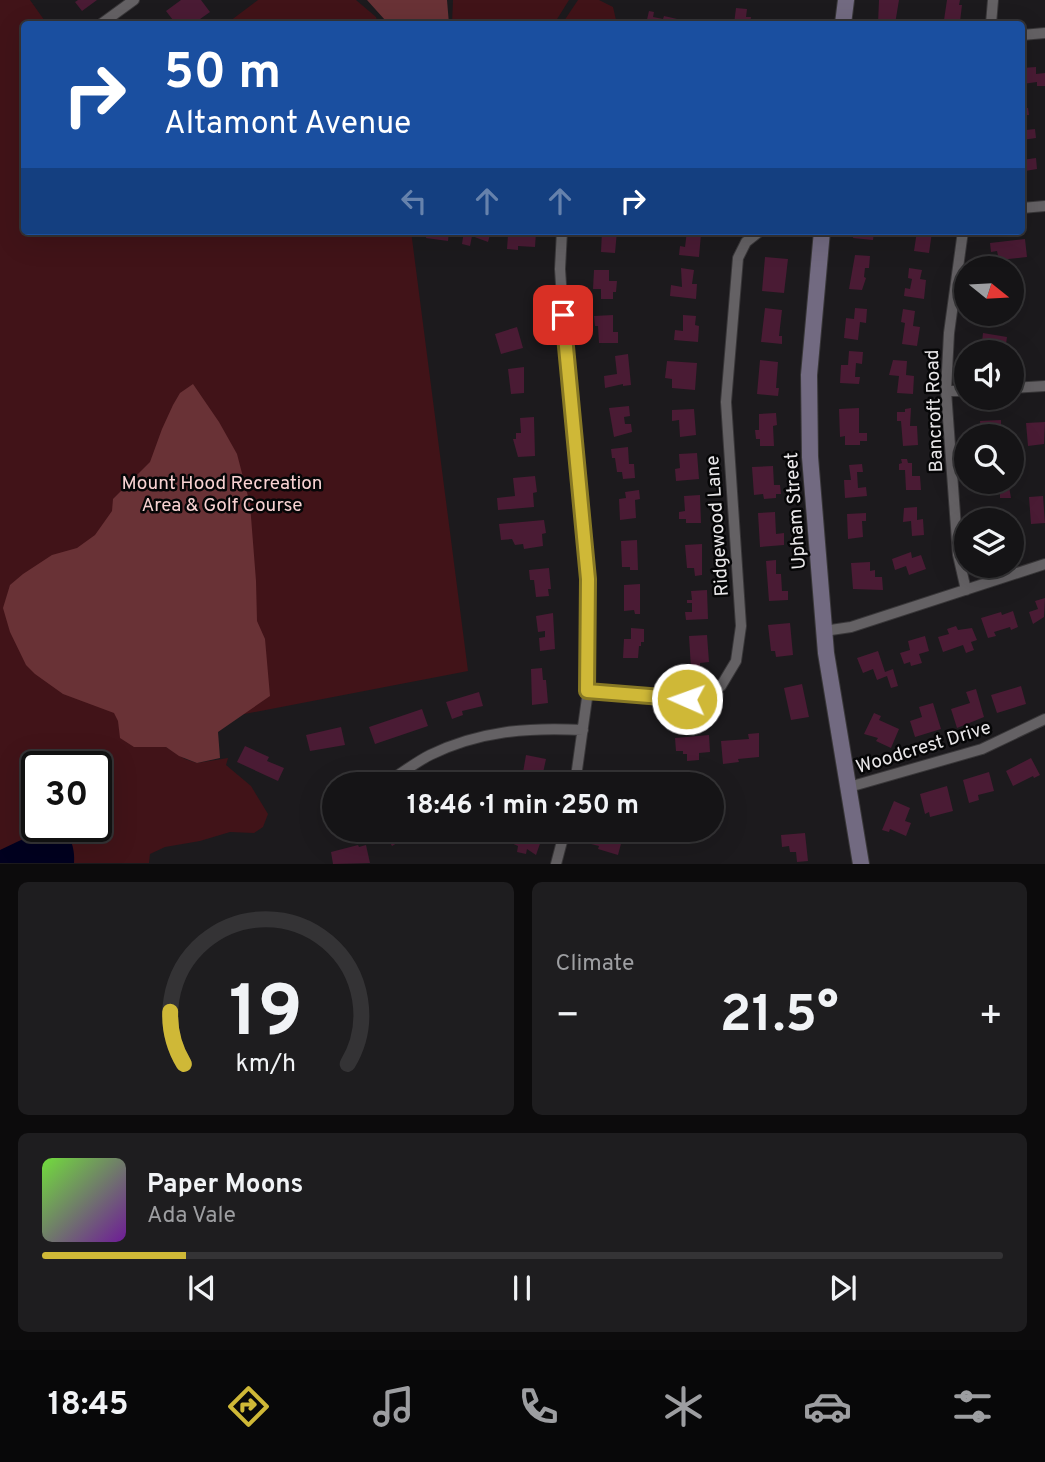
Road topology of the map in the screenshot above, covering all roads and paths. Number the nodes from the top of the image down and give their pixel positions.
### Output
1 (134, 0) edge
2 (846, 0) edge
3 (993, 0) edge
4 (106, 21) edge
5 (843, 21) edge
6 (991, 21) edge
7 (1045, 33) edge
8 (1025, 34) edge
9 (1045, 206) edge
10 (1025, 208) edge
11 (562, 235) edge
12 (755, 235) edge
13 (822, 235) edge
14 (962, 235) edge
15 (1045, 386) edge
16 (1024, 387) edge
17 (946, 391) junction
18 (954, 391) edge
19 (1045, 564) edge
20 (966, 590) junction
21 (824, 631) junction
22 (587, 691) junction
23 (1045, 719) edge
24 (583, 730) junction
25 (403, 772) edge
26 (577, 772) edge
27 (849, 787) junction
28 (562, 842) edge
29 (556, 863) edge
30 (861, 863) edge

1 - 4 street
2 - 5 main road
3 - 6 street
7 - 8 street
9 - 10 street
11 - 22 street
12 - 22 street, Ridgewood Lane
13 - 21 main road, Upham Street
14 - 17 street, Bancroft Road
15 - 16 street
17 - 18 street
17 - 20 street, Bancroft Road
19 - 20 street
20 - 21 street
21 - 27 main road, Upham Street
22 - 24 street
23 - 27 street, Woodcrest Drive
24 - 25 street
24 - 26 street
27 - 30 main road, Upham Street
28 - 29 street

